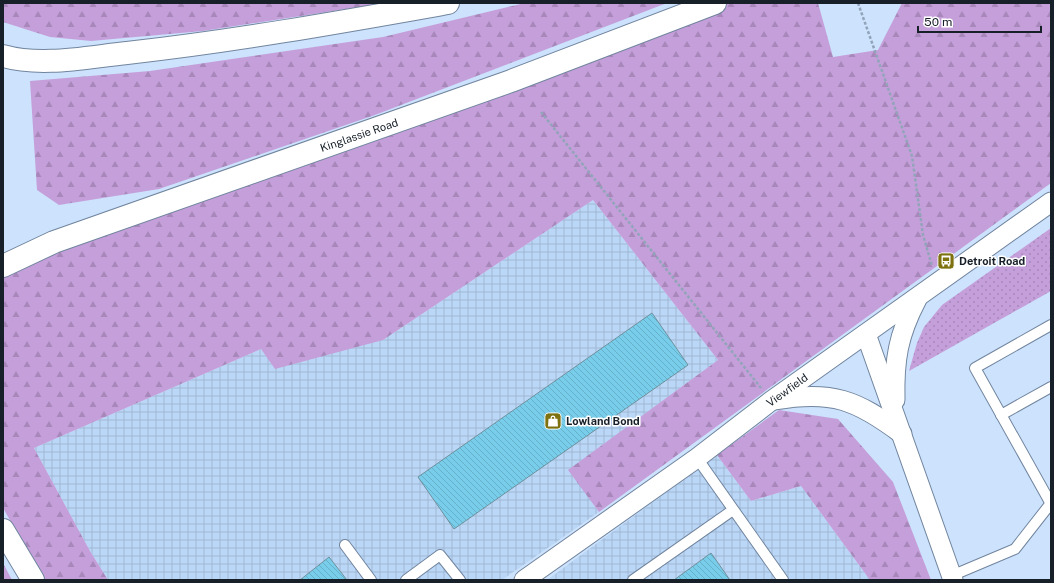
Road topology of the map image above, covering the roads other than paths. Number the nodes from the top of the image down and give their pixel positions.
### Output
1 (448, 3) edge
2 (715, 3) edge
3 (3, 56) edge
4 (1051, 202) edge
5 (3, 266) edge
6 (918, 296) junction
7 (1051, 326) edge
8 (866, 334) junction
9 (1051, 387) edge
10 (771, 401) junction
11 (1001, 414) junction
12 (898, 425) junction
13 (697, 458) junction
14 (1051, 503) edge
15 (733, 510) junction
16 (3, 530) edge
17 (345, 544) dead end
18 (952, 578) edge
19 (33, 580) edge
20 (371, 580) edge
21 (406, 580) edge
22 (460, 580) edge
23 (524, 580) edge
24 (633, 580) edge
25 (783, 580) edge

1 - 3 main road
2 - 5 main road, Kinglassie Road
4 - 6 street, Viewfield
6 - 8 street, Viewfield
6 - 12 street
7 - 11 lane
8 - 10 street, Viewfield
8 - 12 street
9 - 11 lane
10 - 12 street
10 - 13 street, Viewfield
11 - 14 lane
12 - 18 street
13 - 15 lane
13 - 23 street, Viewfield
14 - 18 lane
15 - 24 lane
15 - 25 lane
16 - 19 main road
17 - 20 lane
21 - 22 lane

